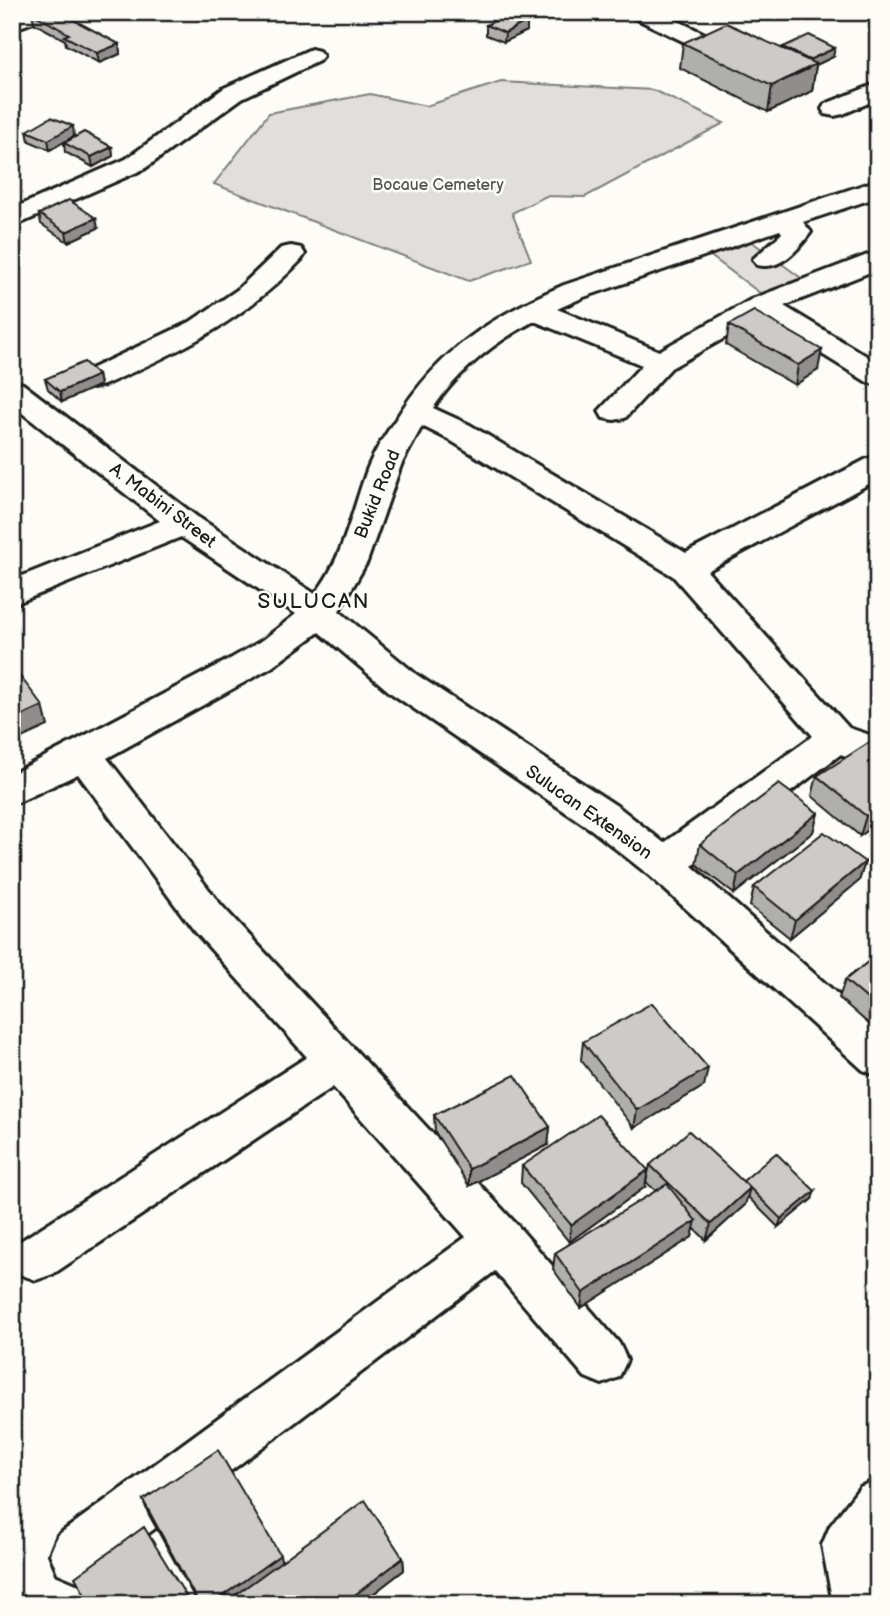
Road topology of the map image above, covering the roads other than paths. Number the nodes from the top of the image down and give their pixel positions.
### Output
1 (39, 12) edge
2 (640, 12) edge
3 (12, 23) edge
4 (701, 41) edge
5 (311, 56) dead end
6 (878, 90) edge
7 (834, 108) dead end
8 (878, 188) edge
9 (12, 219) edge
10 (784, 219) junction
11 (291, 254) dead end
12 (878, 259) edge
13 (766, 260) dead end
14 (762, 305) junction
15 (531, 309) junction
16 (661, 362) junction
17 (878, 376) edge
18 (93, 379) edge
19 (28, 401) edge
20 (415, 411) junction
21 (614, 411) dead end
22 (878, 466) edge
23 (184, 524) junction
24 (685, 568) junction
25 (12, 593) edge
26 (319, 612) junction
27 (836, 738) junction
28 (84, 755) junction
29 (878, 761) edge
30 (12, 791) edge
31 (664, 865) junction
32 (878, 1056) edge
33 (337, 1062) junction
34 (499, 1240) junction
35 (36, 1258) dead end
36 (602, 1360) dead end
37 (878, 1505) edge
38 (77, 1554) dead end
39 (860, 1604) edge

1 - 3 street
2 - 4 street
5 - 9 street
6 - 7 street
8 - 10 street, Bukid Road
10 - 13 street
10 - 15 street, Bukid Road
11 - 18 street
12 - 14 street
14 - 16 street
14 - 17 street
15 - 16 street
15 - 20 street, Bukid Road
16 - 21 street
19 - 23 street, A. Mabini Street
20 - 24 street
20 - 26 street, Bukid Road
22 - 24 street
23 - 25 street
23 - 26 street, A. Mabini Street
24 - 27 street
26 - 28 street, Bukid Road
26 - 31 street, Sulucan Extension
27 - 29 street
27 - 31 street
28 - 30 street, Bukid Road
28 - 33 street
31 - 32 street, Sulucan Extension
33 - 34 street
33 - 35 street
34 - 36 street
34 - 38 street
37 - 39 street

